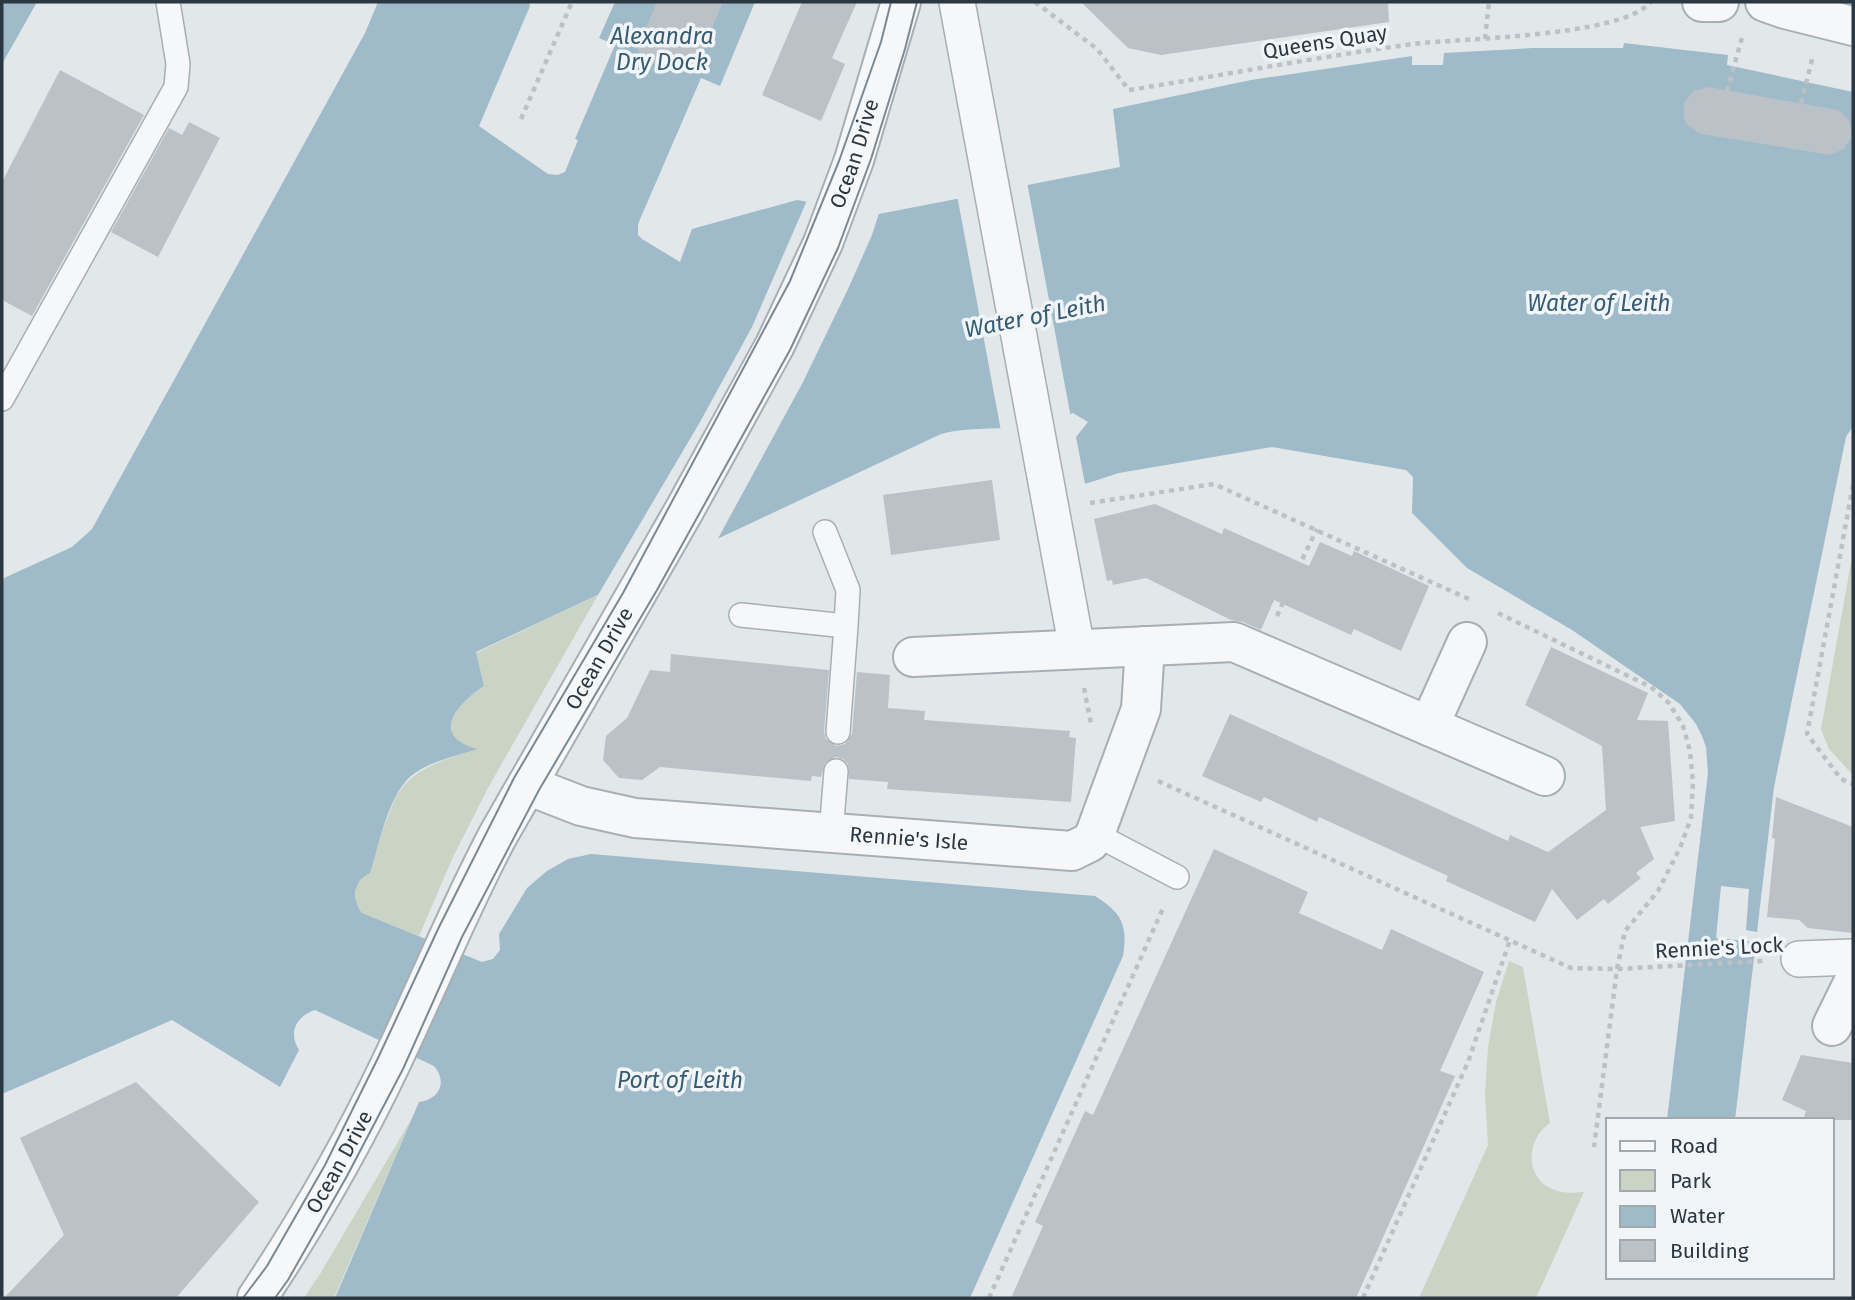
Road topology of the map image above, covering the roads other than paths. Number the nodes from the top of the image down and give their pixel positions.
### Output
1 (167, 2) edge
2 (901, 2) edge
3 (1702, 2) edge
4 (1743, 10) edge
5 (959, 12) edge
6 (1853, 26) edge
7 (2, 399) edge
8 (825, 532) dead end
9 (741, 615) dead end
10 (846, 626) junction
11 (1467, 642) dead end
12 (1145, 646) junction
13 (1077, 649) junction
14 (913, 657) dead end
15 (1429, 726) junction
16 (838, 732) dead end
17 (836, 771) dead end
18 (1545, 776) dead end
19 (527, 785) junction
20 (831, 834) junction
21 (1096, 834) junction
22 (1177, 877) road end
23 (1853, 957) edge
24 (1799, 959) road end
25 (1853, 983) edge
26 (1832, 1026) dead end
27 (257, 1298) edge

1 - 7 lane
2 - 19 street, Ocean Drive
3 - 4 street
4 - 6 street
5 - 13 street
8 - 10 lane
9 - 10 lane
10 - 16 lane
11 - 15 street
12 - 13 street
12 - 15 street
12 - 21 street
13 - 14 street
15 - 18 street
17 - 20 lane
19 - 20 street, Rennie's Isle
19 - 27 street, Ocean Drive
20 - 21 street, Rennie's Isle
21 - 22 lane
23 - 24 street
25 - 26 street

